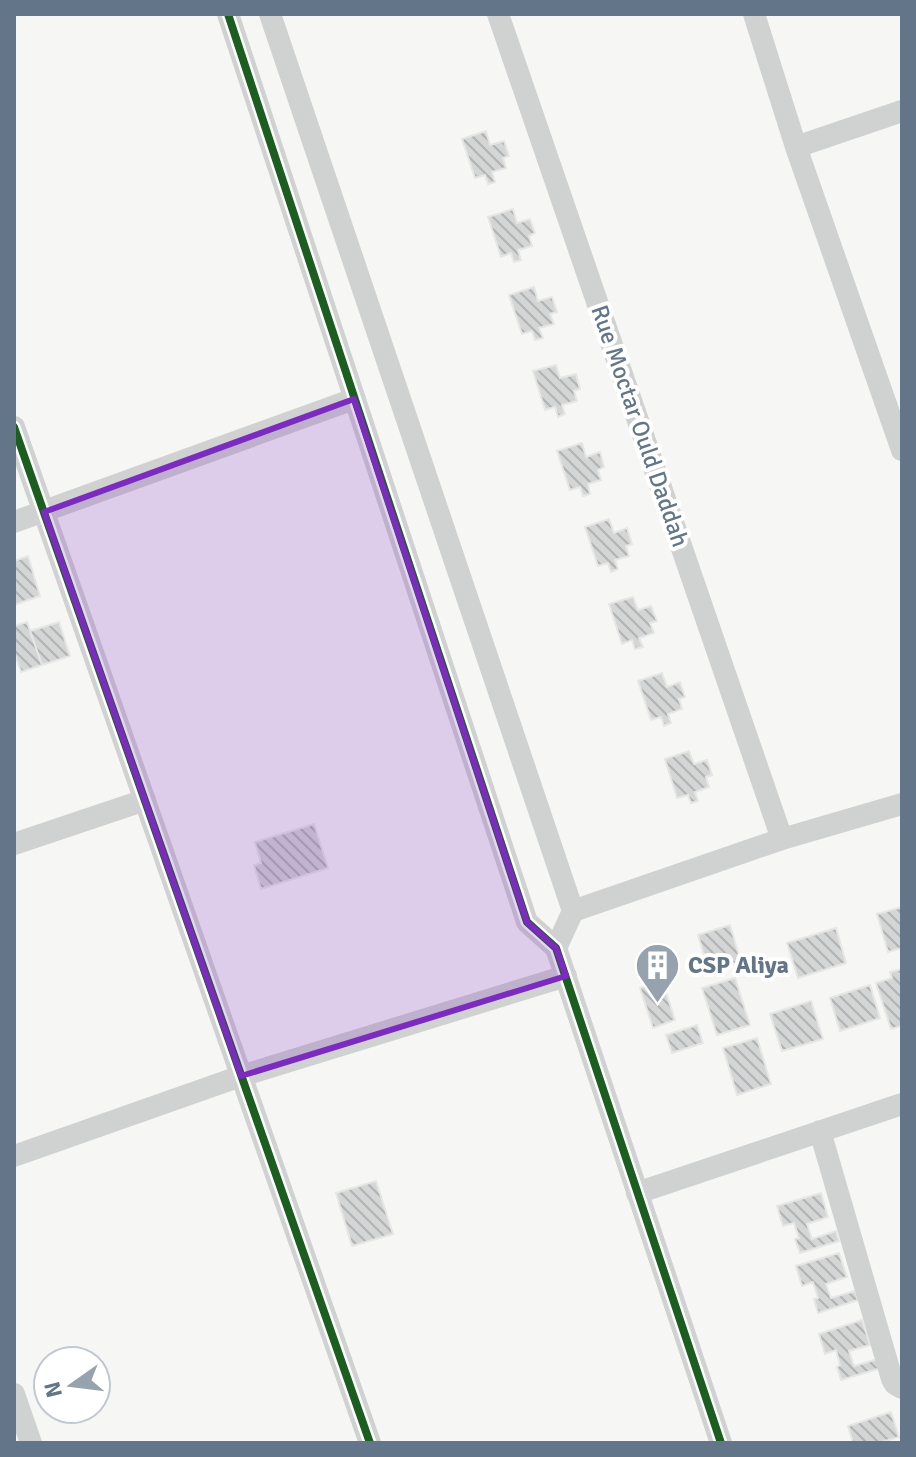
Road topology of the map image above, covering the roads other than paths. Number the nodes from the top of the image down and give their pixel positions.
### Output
1 (228, 14) edge
2 (270, 14) edge
3 (498, 14) edge
4 (754, 14) edge
5 (902, 111) edge
6 (796, 147) junction
7 (892, 389) edge
8 (354, 399) junction
9 (14, 427) edge
10 (902, 450) edge
11 (44, 512) junction
12 (14, 522) edge
13 (145, 800) junction
14 (902, 804) edge
15 (782, 839) junction
16 (14, 844) edge
17 (573, 911) junction
18 (556, 948) junction
19 (566, 976) junction
20 (241, 1076) junction
21 (902, 1104) edge
22 (820, 1131) junction
23 (14, 1156) edge
24 (637, 1193) junction
25 (902, 1388) edge
26 (14, 1394) edge
27 (31, 1443) edge
28 (370, 1443) edge
29 (721, 1443) edge

1 - 8 street
2 - 17 street
3 - 15 street, Rue Moctar Ould Daddah
4 - 6 street
5 - 6 street
6 - 7 street
7 - 10 street
8 - 11 street
8 - 18 street
9 - 11 street
11 - 12 street
11 - 13 street
13 - 16 street
13 - 20 street
14 - 15 street
15 - 17 street
17 - 18 street
18 - 19 street
19 - 20 street
19 - 24 street
20 - 23 street
20 - 28 street
21 - 22 street
22 - 24 street
22 - 25 street
24 - 29 street
26 - 27 street

